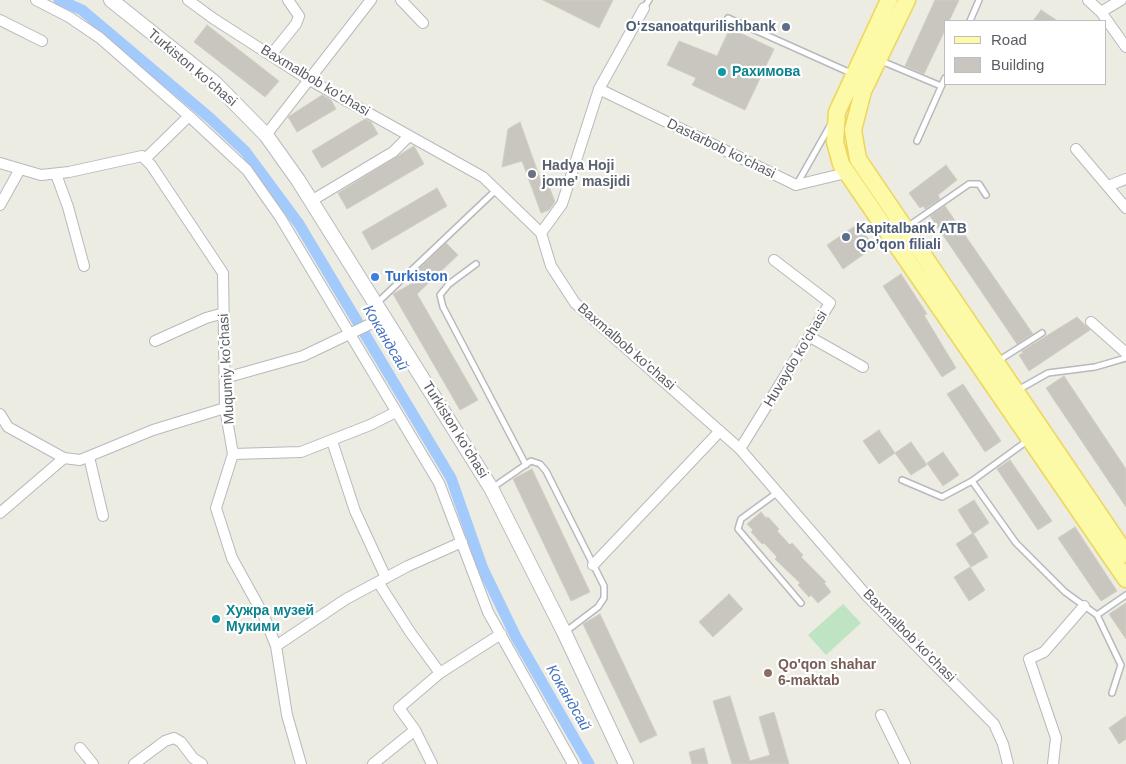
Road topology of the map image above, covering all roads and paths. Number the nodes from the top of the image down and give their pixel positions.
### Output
1 (36, 0) edge
2 (111, 0) edge
3 (188, 0) edge
4 (288, 0) edge
5 (371, 0) edge
6 (401, 0) edge
7 (889, 0) edge
8 (907, 0) edge
9 (979, 0) edge
10 (1088, 0) edge
11 (1121, 0) edge
12 (647, 4) edge
13 (1100, 12) junction
14 (728, 18) dead end
15 (0, 20) edge
16 (970, 20) edge
17 (1106, 20) edge
18 (1106, 20) edge
19 (423, 23) dead end
20 (42, 41) dead end
21 (1126, 48) edge
22 (271, 55) junction
23 (878, 59) junction
24 (855, 75) junction
25 (310, 80) junction
26 (944, 80) edge
27 (941, 86) junction
28 (599, 89) junction
29 (837, 112) junction
30 (189, 116) junction
31 (266, 135) junction
32 (409, 136) junction
33 (917, 141) dead end
34 (1076, 149) dead end
35 (146, 158) junction
36 (0, 163) edge
37 (20, 169) junction
38 (846, 173) junction
39 (56, 174) junction
40 (1126, 179) edge
41 (796, 185) junction
42 (1108, 186) junction
43 (496, 190) junction
44 (986, 195) dead end
45 (311, 201) junction
46 (0, 205) edge
47 (1126, 208) edge
48 (905, 228) junction
49 (541, 233) junction
50 (774, 260) dead end
51 (476, 264) dead end
52 (84, 266) dead end
53 (375, 305) junction
54 (224, 314) junction
55 (382, 318) junction
56 (1091, 322) dead end
57 (1042, 333) dead end
58 (350, 334) junction
59 (810, 337) junction
60 (155, 341) dead end
61 (1126, 352) edge
62 (1126, 358) edge
63 (996, 362) junction
64 (863, 367) dead end
65 (225, 378) junction
66 (1016, 392) junction
67 (225, 408) junction
68 (396, 412) junction
69 (0, 414) edge
70 (720, 431) junction
71 (1030, 439) junction
72 (332, 441) junction
73 (740, 449) junction
74 (233, 454) junction
75 (88, 456) junction
76 (64, 458) junction
77 (526, 465) junction
78 (902, 480) dead end
79 (972, 481) junction
80 (492, 488) junction
81 (778, 491) junction
82 (0, 513) edge
83 (103, 516) dead end
84 (462, 542) junction
85 (1126, 554) edge
86 (594, 565) junction
87 (1126, 579) edge
88 (382, 580) junction
89 (1126, 595) edge
90 (801, 603) dead end
91 (1084, 606) junction
92 (1097, 615) junction
93 (564, 632) junction
94 (501, 634) junction
95 (276, 646) junction
96 (440, 673) junction
97 (1112, 693) dead end
98 (881, 715) dead end
99 (415, 730) junction
100 (80, 748) dead end
101 (93, 764) edge
102 (134, 764) edge
103 (202, 764) edge
104 (301, 764) edge
105 (373, 764) edge
106 (432, 764) edge
107 (573, 764) edge
108 (626, 764) edge
109 (905, 764) edge
110 (1008, 764) edge
111 (1053, 764) edge

1 - 30 street
2 - 31 main road, Turkiston ko'chasi
3 - 22 street, Baxmalbob ko'chasi
4 - 22 street
5 - 25 street
6 - 19 street
7 - 24 main road
8 - 23 main road
9 - 16 lane
10 - 13 street
11 - 13 street
12 - 28 street
13 - 17 street
14 - 24 lane
15 - 20 street
18 - 21 street
22 - 25 street, Baxmalbob ko'chasi
23 - 27 lane
23 - 48 main road
24 - 29 main road
25 - 31 street
25 - 32 street, Baxmalbob ko'chasi
26 - 27 lane
27 - 33 lane
28 - 41 street, Dastarbob ko'chasi
28 - 49 street
29 - 38 main road
29 - 41 lane
30 - 35 street
30 - 58 street
31 - 45 main road, Turkiston ko'chasi
32 - 43 street, Baxmalbob ko'chasi
32 - 45 street
34 - 42 street
35 - 39 street
35 - 54 street, Muqumiy ko'chasi
36 - 37 street
37 - 39 street
37 - 46 street
38 - 41 street
38 - 71 main road
39 - 52 street
40 - 42 street
42 - 47 street
43 - 49 street, Baxmalbob ko'chasi
43 - 53 lane
44 - 48 lane
45 - 53 main road, Turkiston ko'chasi
48 - 63 main road
49 - 70 street, Baxmalbob ko'chasi
50 - 59 street, Huvaydo ko'chasi
51 - 77 lane
53 - 55 main road, Turkiston ko'chasi
54 - 60 street
54 - 65 street, Muqumiy ko'chasi
55 - 58 street
55 - 80 main road, Turkiston ko'chasi
56 - 61 street
57 - 63 lane
58 - 65 street
58 - 68 street
59 - 64 street
59 - 73 street, Huvaydo ko'chasi
62 - 66 lane
63 - 66 main road
65 - 67 street, Muqumiy ko'chasi
66 - 85 main road
67 - 74 street, Muqumiy ko'chasi
67 - 75 street
68 - 72 street
68 - 84 street
69 - 76 street
70 - 73 street, Baxmalbob ko'chasi
70 - 86 street
71 - 79 lane
71 - 87 main road
72 - 74 street
72 - 88 street
73 - 81 street, Baxmalbob ko'chasi
74 - 95 street, Muqumiy ko'chasi
75 - 76 street
75 - 83 street
76 - 82 street
77 - 80 lane
77 - 86 lane
78 - 79 lane
79 - 91 lane
80 - 93 main road, Turkiston ko'chasi
81 - 90 lane
81 - 110 street, Baxmalbob ko'chasi
84 - 88 street
84 - 94 street
86 - 93 lane
88 - 95 street
88 - 96 street
89 - 92 lane
91 - 92 lane
91 - 111 street
92 - 97 lane
93 - 108 main road, Turkiston ko'chasi
94 - 96 street
94 - 107 street
95 - 104 street, Muqumiy ko'chasi
96 - 99 street
98 - 109 street
99 - 105 street
99 - 106 street
100 - 101 street
102 - 103 street

